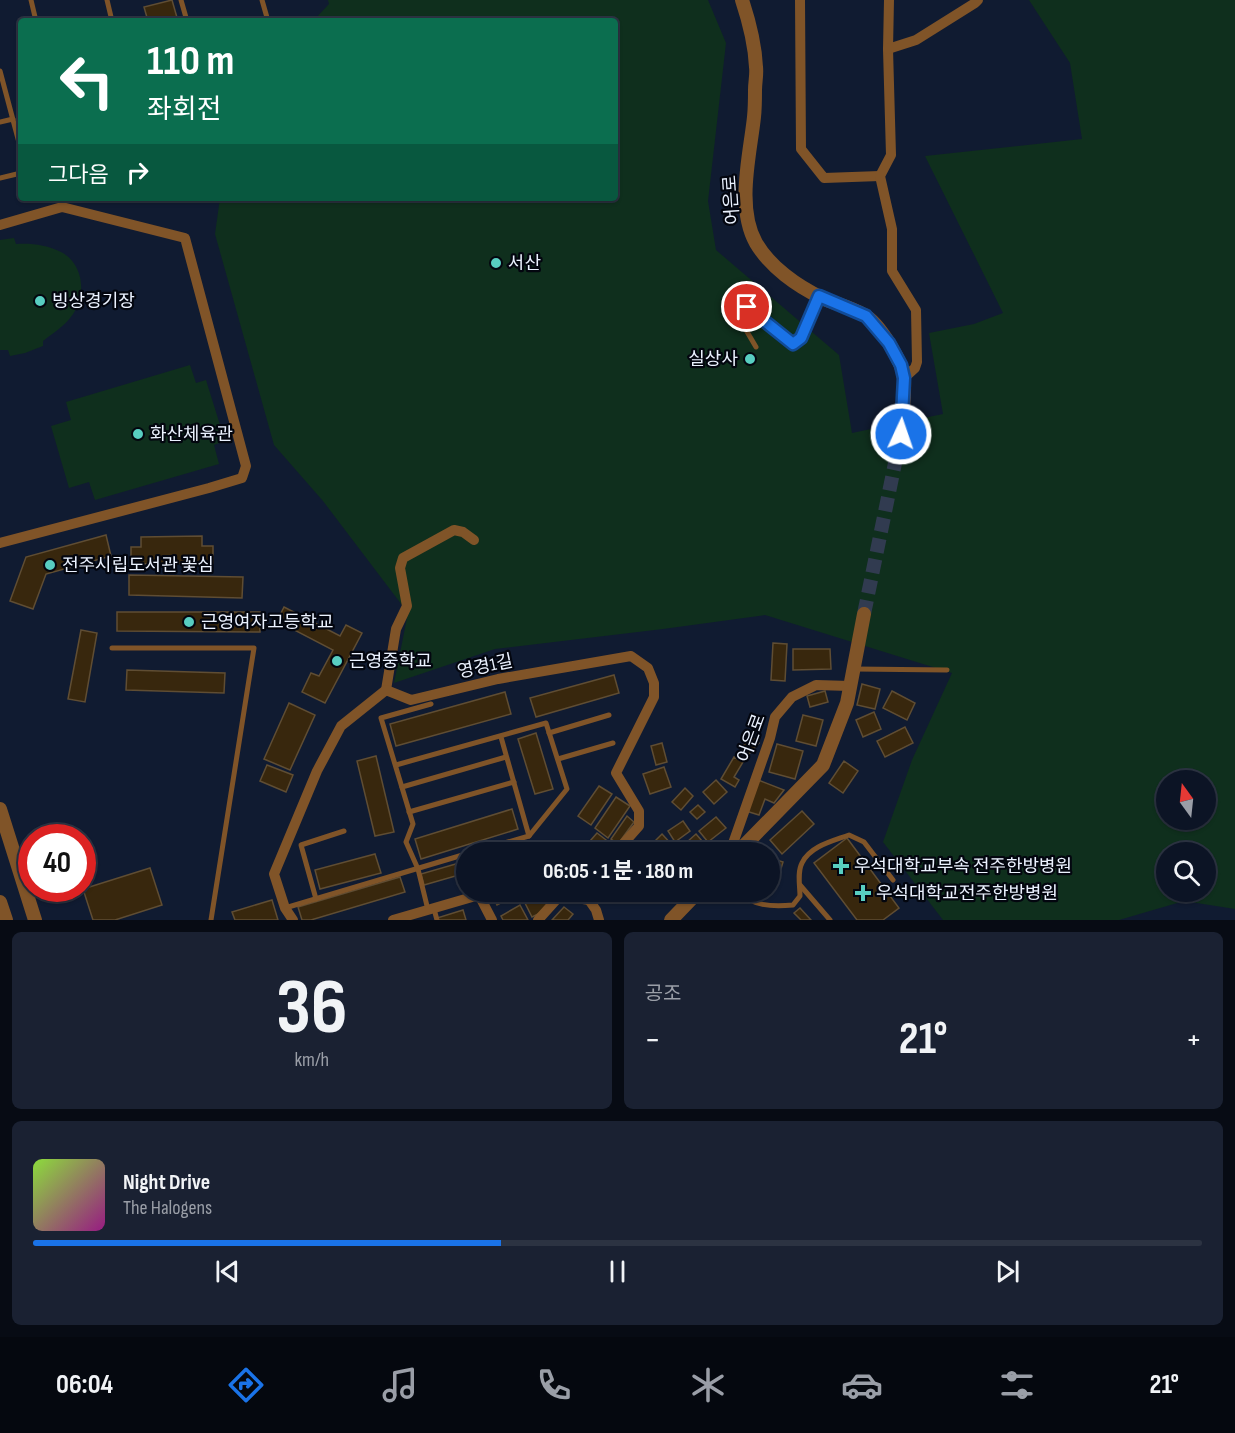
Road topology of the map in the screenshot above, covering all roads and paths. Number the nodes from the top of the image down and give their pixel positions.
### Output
1 (31, 0) edge
2 (107, 0) edge
3 (181, 0) edge
4 (262, 0) edge
5 (742, 0) edge
6 (800, 0) edge
7 (889, 0) edge
8 (978, 0) edge
9 (35, 18) edge
10 (111, 18) edge
11 (186, 18) edge
12 (267, 18) edge
13 (888, 49) junction
14 (0, 71) edge
15 (13, 119) junction
16 (0, 122) edge
17 (18, 138) edge
18 (18, 174) edge
19 (880, 176) junction
20 (0, 178) edge
21 (0, 225) edge
22 (819, 296) junction
23 (756, 347) dead end
24 (904, 378) junction
25 (901, 434) tunnel mouth
26 (474, 540) dead end
27 (0, 543) edge
28 (864, 614) tunnel mouth
29 (112, 648) dead end
30 (853, 669) junction
31 (947, 670) dead end
32 (850, 686) junction
33 (386, 690) junction
34 (431, 704) dead end
35 (609, 715) dead end
36 (549, 733) junction
37 (501, 737) junction
38 (612, 743) dead end
39 (507, 757) junction
40 (558, 759) junction
41 (396, 765) junction
42 (514, 782) junction
43 (402, 787) junction
44 (0, 811) edge
45 (409, 812) junction
46 (344, 831) dead end
47 (529, 836) junction
48 (508, 842) edge
49 (625, 842) edge
50 (734, 842) edge
51 (748, 842) edge
52 (456, 857) edge
53 (418, 869) junction
54 (893, 880) dead end
55 (800, 885) junction
56 (316, 899) junction
57 (0, 902) edge
58 (554, 902) edge
59 (590, 902) edge
60 (688, 902) edge
61 (755, 902) edge
62 (285, 908) junction
63 (433, 913) edge
64 (6, 920) edge
65 (35, 920) edge
66 (211, 920) edge
67 (293, 920) edge
68 (394, 920) edge
69 (492, 920) edge
70 (538, 920) edge
71 (599, 920) edge
72 (671, 920) edge
73 (830, 920) edge

1 - 9 lane
2 - 10 lane
3 - 11 lane
4 - 12 lane
5 - 22 street, 어은로
6 - 19 street
7 - 13 street
8 - 13 street
13 - 19 street
14 - 15 lane
15 - 16 lane
15 - 17 lane
18 - 20 lane
19 - 24 street
21 - 27 street
22 - 23 lane
22 - 24 street, 어은로
24 - 25 street, 어은로
26 - 33 street
28 - 30 street
29 - 66 lane
30 - 31 lane
30 - 32 street
32 - 50 street, 어은로
32 - 51 street
33 - 49 street, 영경1길
33 - 62 street
34 - 41 lane
35 - 36 lane
36 - 37 lane
36 - 40 lane
37 - 39 lane
37 - 41 lane
38 - 40 lane
39 - 42 lane
39 - 43 lane
40 - 47 lane
41 - 43 lane
42 - 45 lane
42 - 47 lane
43 - 45 lane
44 - 65 street
45 - 53 lane
46 - 56 lane
47 - 48 lane
52 - 53 lane
53 - 56 lane
53 - 63 lane
54 - 55 lane
55 - 61 lane
55 - 73 lane
56 - 62 lane
57 - 64 street
58 - 70 street
59 - 71 street
60 - 72 street
62 - 67 street
63 - 68 street
63 - 69 street

